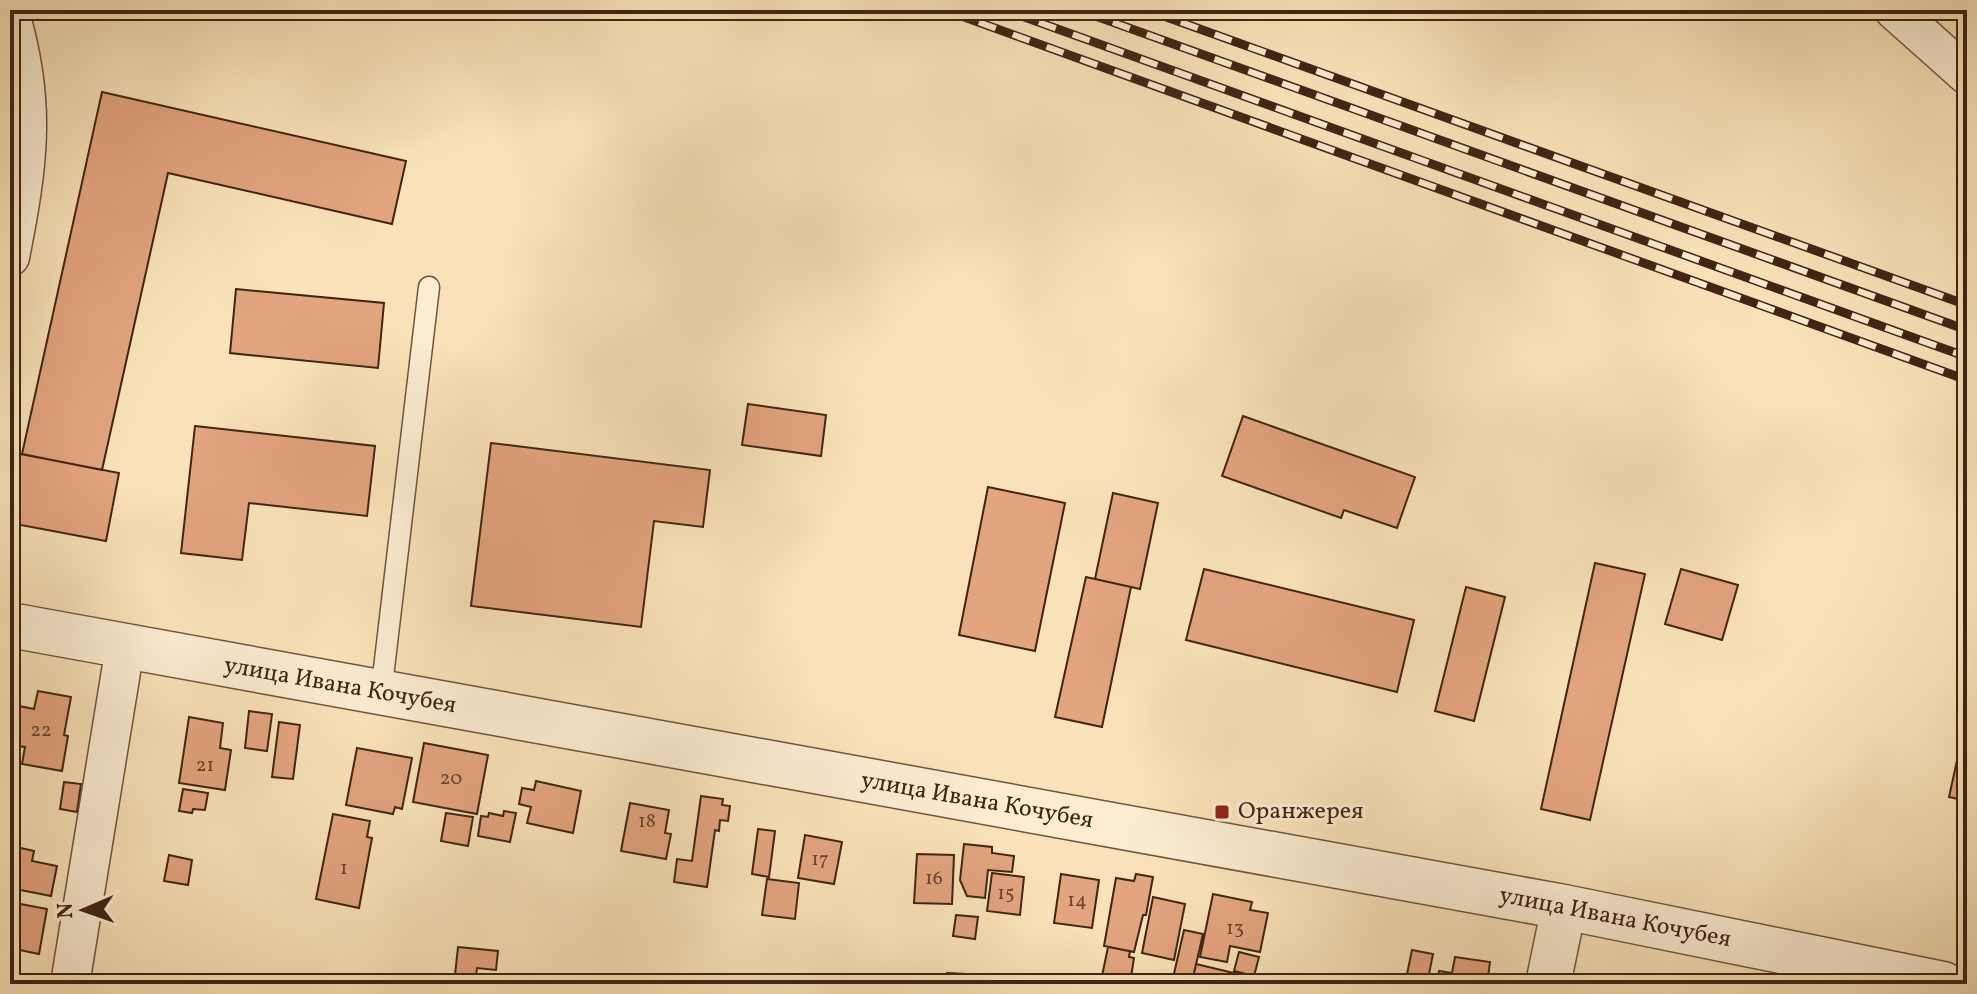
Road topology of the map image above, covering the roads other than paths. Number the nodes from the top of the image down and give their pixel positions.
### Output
1 (1894, 10) edge
2 (10, 14) edge
3 (1967, 75) edge
4 (10, 257) edge
5 (429, 287) dead end
6 (10, 625) edge
7 (125, 647) junction
8 (381, 694) junction
9 (1564, 907) junction
10 (70, 984) edge
11 (1548, 984) edge
12 (1943, 984) edge

1 - 3 street
2 - 4 street
5 - 8 lane
6 - 7 street, улица Ивана Кочубея
7 - 8 street, улица Ивана Кочубея
7 - 10 street
8 - 9 street, улица Ивана Кочубея
9 - 11 street
9 - 12 street, улица Ивана Кочубея

